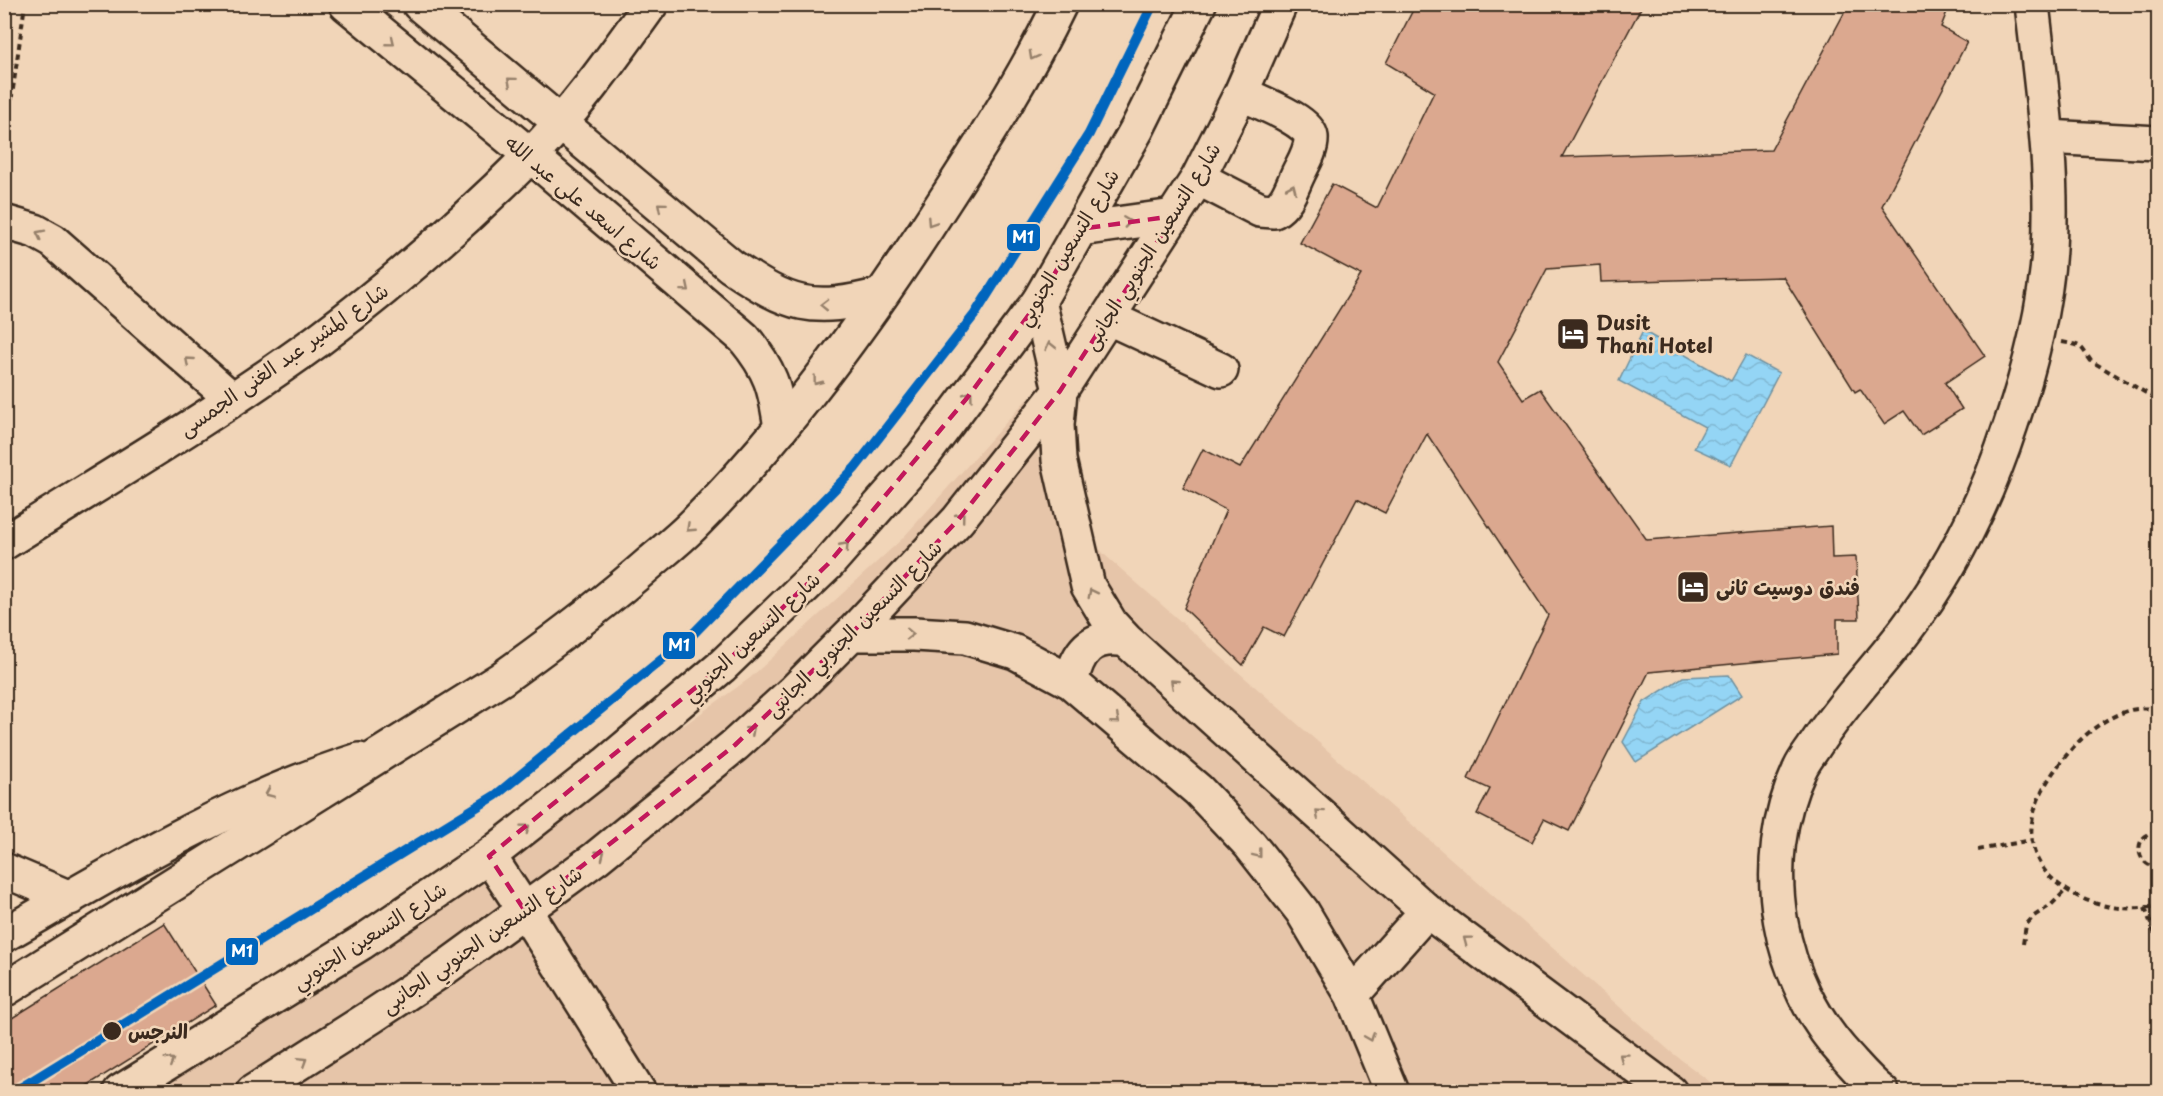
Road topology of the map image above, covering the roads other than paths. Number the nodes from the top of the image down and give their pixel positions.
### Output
1 (346, 4) edge
2 (419, 4) edge
3 (651, 4) edge
4 (1060, 4) edge
5 (1199, 4) edge
6 (1280, 4) edge
7 (2032, 4) edge
8 (1241, 93) junction
9 (560, 122) junction
10 (2047, 137) junction
11 (2158, 143) edge
12 (530, 155) junction
13 (1198, 178) junction
14 (1174, 216) junction
15 (4, 222) edge
16 (1080, 229) junction
17 (882, 295) junction
18 (1039, 301) junction
19 (1109, 318) junction
20 (1221, 370) dead end
21 (1060, 391) junction
22 (232, 399) junction
23 (781, 428) junction
24 (4, 543) edge
25 (851, 634) junction
26 (1126, 640) junction
27 (1071, 682) junction
28 (384, 753) junction
29 (489, 856) junction
30 (4, 870) edge
31 (70, 898) junction
32 (525, 911) junction
33 (1428, 911) junction
34 (4, 935) edge
35 (4, 990) edge
36 (1352, 995) junction
37 (120, 1092) edge
38 (253, 1092) edge
39 (639, 1092) edge
40 (1392, 1092) edge
41 (1670, 1092) edge
42 (1882, 1092) edge

1 -> 12 street, شارع اسعد على عبد الله
9 -> 2 street
3 - 9 street, شارع المشير عبد الغنى الجمسى
4 -> 17 street
5 - 16 street, شارع التسعين الجنوبي
6 - 8 street, شارع التسعين الجنوبي الجانبى
7 - 10 street
8 - 13 street, شارع التسعين الجنوبي الجانبى
13 -> 8 street
9 - 12 street, شارع المشير عبد الغنى الجمسى
17 -> 9 street
10 - 11 street
10 - 42 street
12 - 22 street, شارع المشير عبد الغنى الجمسى
12 -> 23 street, شارع اسعد على عبد الله
13 - 14 street, شارع التسعين الجنوبي الجانبى
16 -> 14 street
14 - 19 street, شارع التسعين الجنوبي الجانبى
22 -> 15 street
16 - 18 street, شارع التسعين الجنوبي
17 -> 23 street
21 -> 18 street
29 -> 18 street, شارع التسعين الجنوبي
19 - 20 street
19 - 21 street, شارع التسعين الجنوبي الجانبى
25 -> 21 street, شارع التسعين الجنوبي الجانبى
26 -> 21 street
22 - 24 street, شارع المشير عبد الغنى الجمسى
23 -> 28 street
25 -> 27 street
32 -> 25 street, شارع التسعين الجنوبي الجانبى
26 - 27 street
33 -> 26 street
27 -> 36 street
28 -> 31 street
28 - 35 street
29 - 32 street
37 -> 29 street, شارع التسعين الجنوبي
30 - 31 street
31 - 34 street
38 -> 32 street, شارع التسعين الجنوبي الجانبى
32 - 39 street
33 - 36 street
41 -> 33 street
36 -> 40 street

